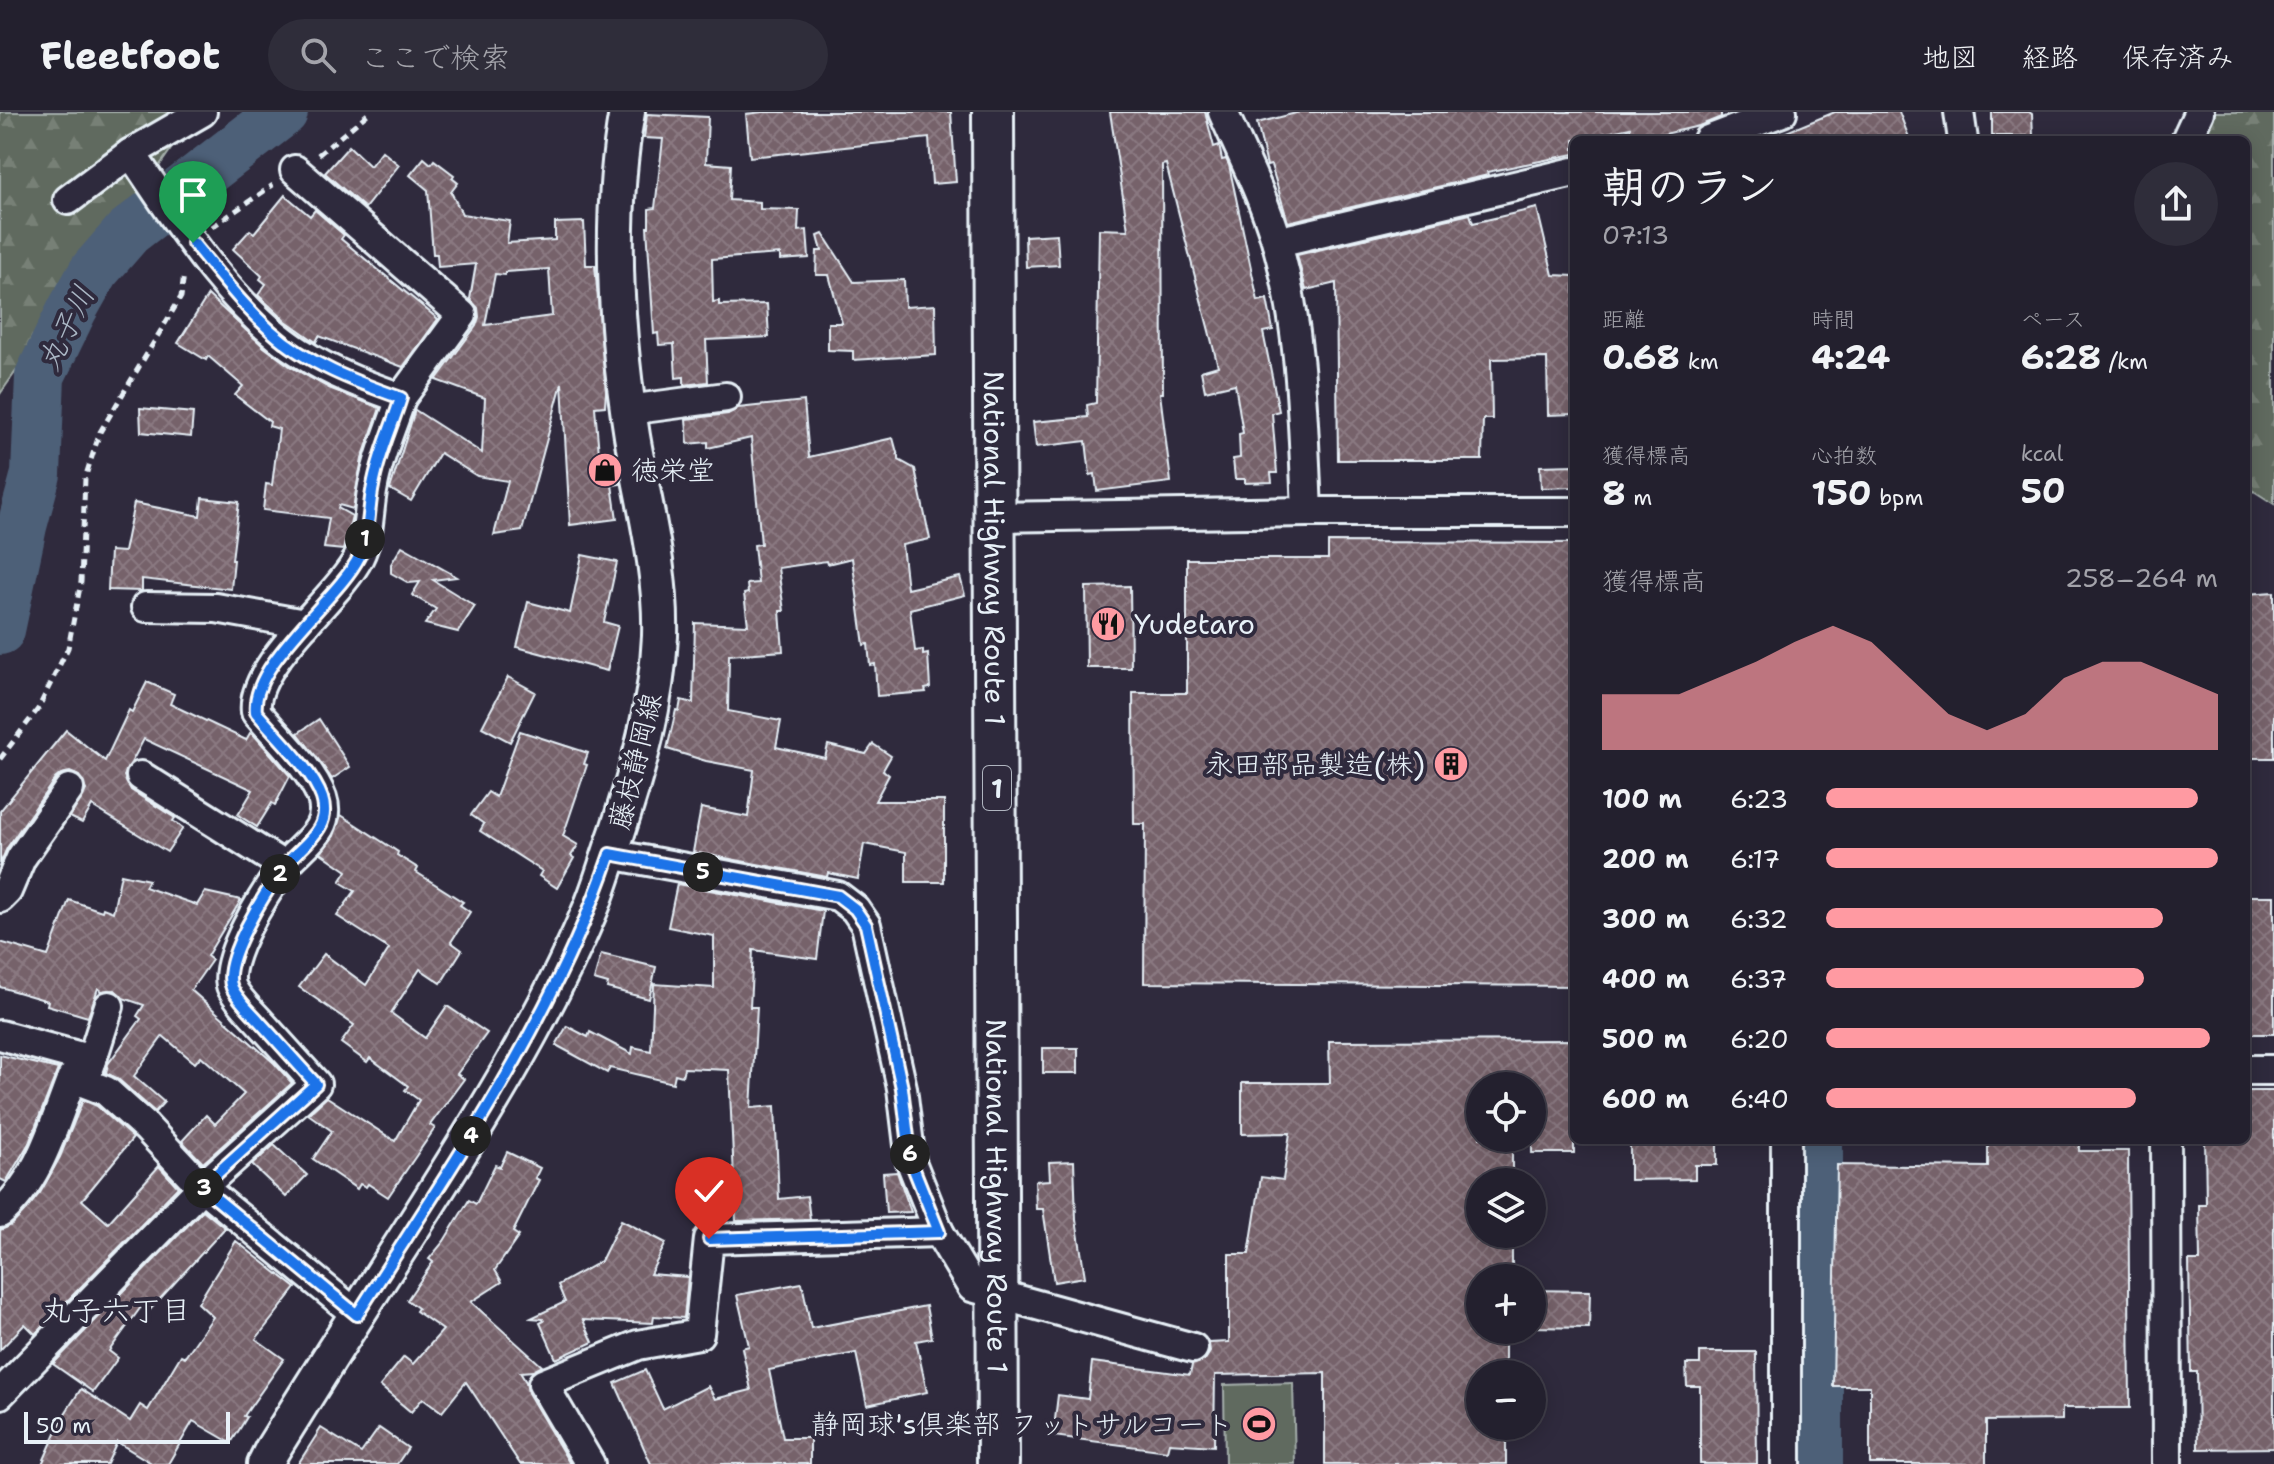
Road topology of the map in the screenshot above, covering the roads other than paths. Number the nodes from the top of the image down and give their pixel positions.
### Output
1 (202, 112) edge
2 (627, 112) edge
3 (993, 112) edge
4 (1959, 112) edge
5 (2199, 112) edge
6 (1232, 115) edge
7 (1768, 121) edge
8 (1719, 136) edge
9 (1962, 136) edge
10 (2188, 136) edge
11 (133, 157) junction
12 (295, 170) road end
13 (1570, 173) edge
14 (68, 200) dead end
15 (1277, 242) junction
16 (726, 397) dead end
17 (401, 398) junction
18 (628, 410) junction
19 (1307, 512) junction
20 (1570, 512) edge
21 (996, 517) junction
22 (146, 607) dead end
23 (305, 624) junction
24 (141, 776) dead end
25 (69, 789) dead end
26 (610, 854) junction
27 (284, 866) junction
28 (0, 898) edge
29 (109, 1006) dead end
30 (0, 1035) edge
31 (2250, 1070) edge
32 (2274, 1070) edge
33 (88, 1072) junction
34 (1786, 1144) edge
35 (2166, 1144) edge
36 (202, 1187) junction
37 (0, 1213) edge
38 (939, 1232) junction
39 (998, 1295) junction
40 (357, 1315) junction
41 (1193, 1348) dead end
42 (0, 1394) edge
43 (265, 1464) edge
44 (590, 1464) edge
45 (998, 1464) edge
46 (1786, 1464) edge
47 (2167, 1464) edge

1 - 11 street
2 - 18 main road, 藤枝静岡線
3 - 21 highway, National Highway Route 1 / 1
4 - 9 street
5 - 10 street
6 - 15 street
7 - 8 street
11 - 14 street
11 - 17 street
12 - 17 street
13 - 15 street
15 - 19 street
16 - 18 street
17 - 23 street
18 - 26 main road, 藤枝静岡線
19 - 20 street
19 - 21 street
21 - 39 highway, National Highway Route 1 / 1
22 - 23 street
23 - 27 street
24 - 27 street
25 - 28 street
26 - 38 street
26 - 40 main road, 藤枝静岡線
27 - 36 street
29 - 33 street
30 - 33 street
31 - 32 street
33 - 36 street
33 - 37 street
34 - 46 street
35 - 47 street
36 - 40 street
36 - 42 street
38 - 39 street
38 - 44 street
39 - 41 street
39 - 45 highway, National Highway Route 1 / 1
40 - 43 main road, 藤枝静岡線

